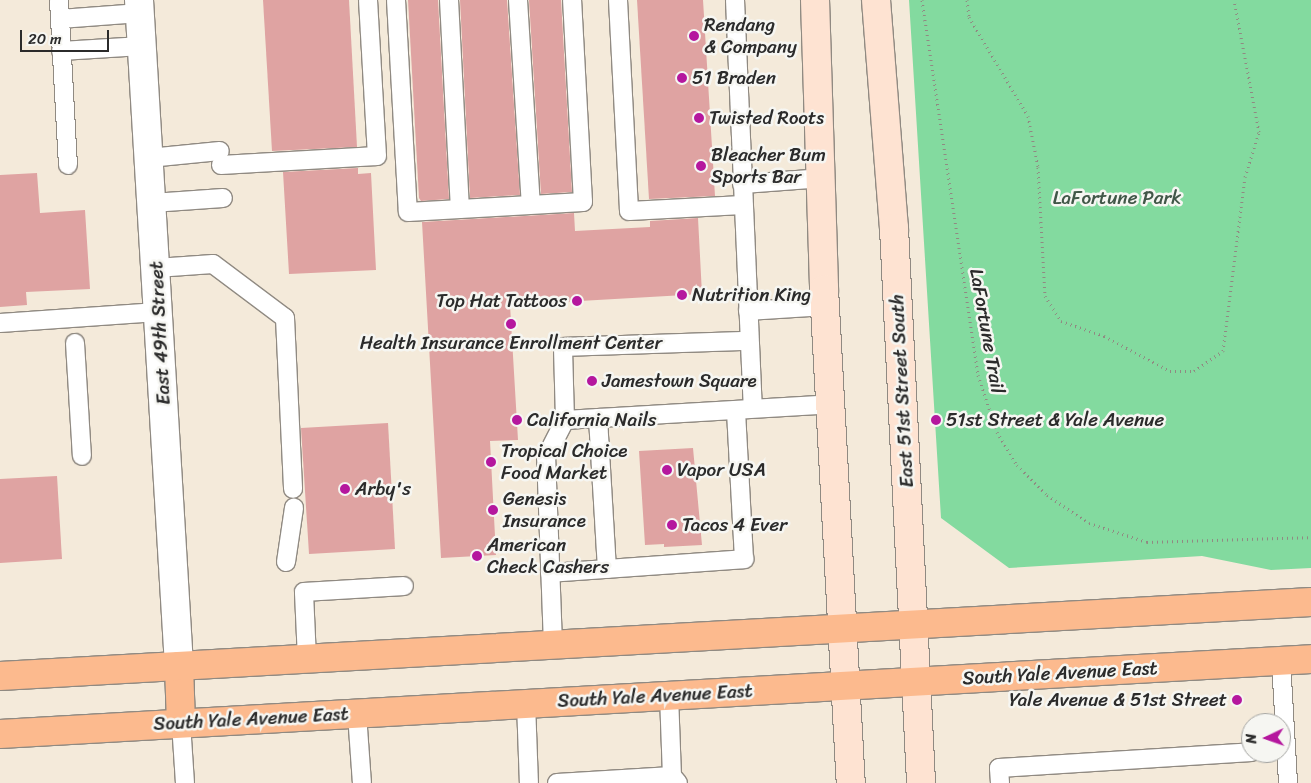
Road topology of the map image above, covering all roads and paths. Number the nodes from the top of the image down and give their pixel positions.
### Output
1 (59, 0) edge
2 (368, 0) edge
3 (396, 0) edge
4 (449, 0) edge
5 (518, 0) edge
6 (572, 0) edge
7 (618, 0) edge
8 (735, 0) edge
9 (815, 0) edge
10 (876, 0) edge
11 (922, 0) edge
12 (967, 0) edge
13 (1234, 0) edge
14 (140, 6) edge
15 (60, 19) junction
16 (142, 46) junction
17 (61, 51) junction
18 (149, 158) junction
19 (68, 165) dead end
20 (821, 178) junction
21 (742, 184) junction
22 (223, 198) dead end
23 (152, 203) junction
24 (531, 204) junction
25 (743, 205) junction
26 (460, 208) junction
27 (156, 268) junction
28 (825, 306) junction
29 (158, 312) junction
30 (748, 312) junction
31 (0, 322) edge
32 (748, 341) junction
33 (75, 343) dead end
34 (831, 404) junction
35 (745, 409) junction
36 (598, 418) junction
37 (564, 420) junction
38 (82, 456) dead end
39 (293, 489) dead end
40 (294, 508) dead end
41 (1311, 536) edge
42 (286, 562) dead end
43 (606, 569) junction
44 (550, 573) junction
45 (404, 586) dead end
46 (1311, 602) edge
47 (914, 624) junction
48 (844, 629) junction
49 (552, 645) junction
50 (307, 659) junction
51 (1311, 659) edge
52 (1281, 660) junction
53 (180, 666) junction
54 (0, 676) edge
55 (916, 681) junction
56 (846, 686) junction
57 (669, 695) junction
58 (526, 703) junction
59 (1283, 713) edge
60 (357, 714) junction
61 (181, 723) junction
62 (0, 734) edge
63 (1241, 753) edge
64 (1286, 763) edge
65 (675, 779) edge
66 (613, 781) edge
67 (637, 781) edge
68 (580, 782) edge
69 (185, 783) edge
70 (362, 783) edge
71 (530, 783) edge
72 (557, 783) edge
73 (851, 783) edge
74 (922, 783) edge
75 (1000, 783) edge
76 (1288, 783) edge

1 - 15 lane
2 - 18 lane
3 - 26 lane
4 - 26 lane
5 - 24 lane
6 - 24 lane
7 - 25 lane
8 - 21 lane
9 - 20 main road
10 - 47 main road, East 51st Street South
11 - 41 path, LaFortune Trail
12 - 13 path
14 - 15 lane
14 - 16 street, East 49th Street
15 - 17 lane
16 - 17 lane
16 - 18 street, East 49th Street
17 - 19 lane
18 - 23 street, East 49th Street
20 - 21 lane
20 - 28 main road
21 - 25 lane
22 - 23 lane
23 - 27 street, East 49th Street
24 - 26 lane
25 - 30 lane
27 - 29 street, East 49th Street
27 - 39 lane
28 - 30 lane
28 - 34 main road
29 - 31 lane
29 - 53 street, East 49th Street
30 - 32 lane
32 - 35 lane
32 - 37 lane
33 - 38 lane
34 - 35 lane
34 - 48 main road
35 - 36 lane
35 - 43 lane
36 - 37 lane
36 - 43 lane
37 - 44 lane
40 - 42 lane
43 - 44 lane
44 - 49 lane
45 - 50 lane
46 - 47 main road
47 - 48 main road
47 - 55 main road, East 51st Street South
48 - 49 main road
48 - 56 main road
49 - 50 main road
50 - 53 main road
51 - 52 main road, South Yale Avenue East
52 - 55 main road, South Yale Avenue East
52 - 59 lane
53 - 54 main road
53 - 61 main road
55 - 56 main road, South Yale Avenue East
55 - 74 main road, East 51st Street South
56 - 57 main road, South Yale Avenue East
56 - 73 main road
57 - 58 main road, South Yale Avenue East
57 - 65 lane
58 - 60 main road, South Yale Avenue East
58 - 71 lane
60 - 61 main road, South Yale Avenue East
60 - 70 lane
61 - 62 main road, South Yale Avenue East
61 - 69 lane
63 - 75 lane
64 - 76 lane
65 - 67 lane
66 - 67 lane
66 - 68 lane
68 - 72 lane

